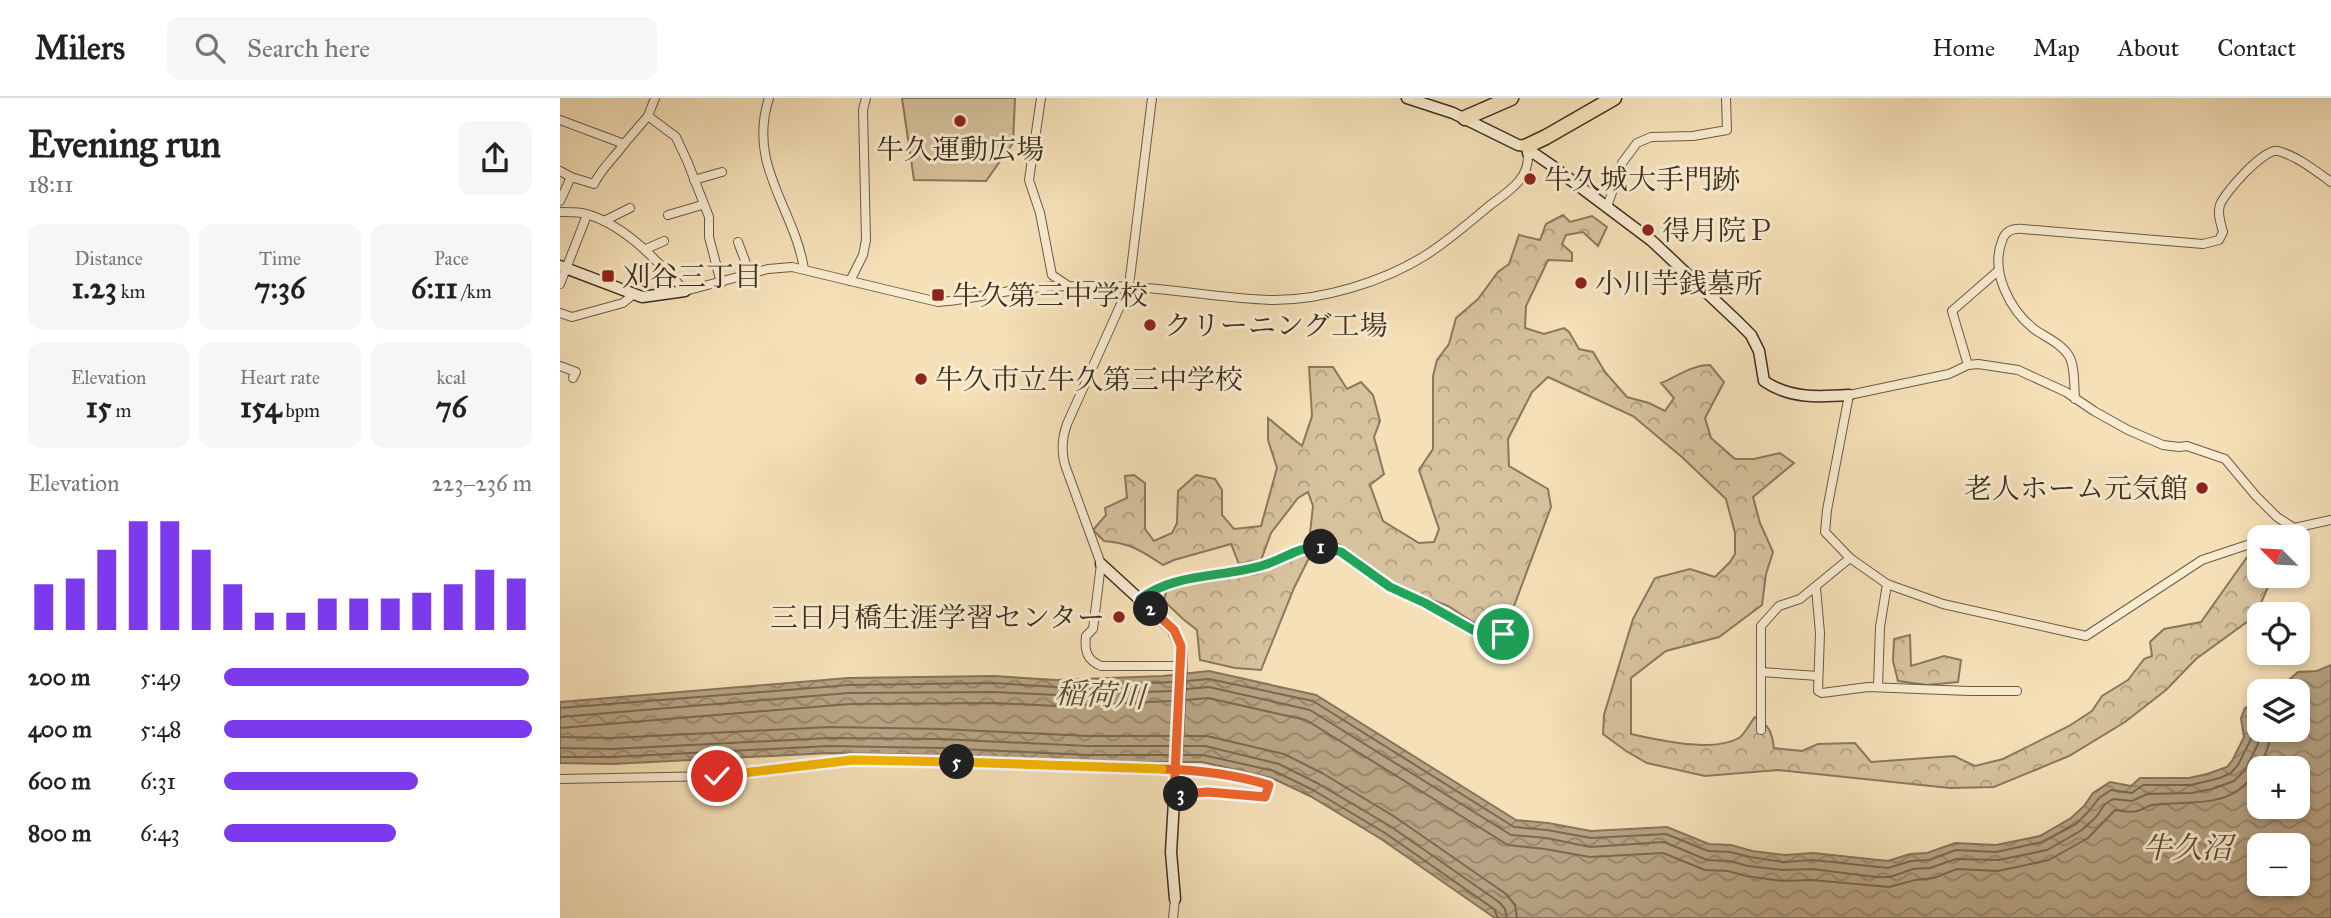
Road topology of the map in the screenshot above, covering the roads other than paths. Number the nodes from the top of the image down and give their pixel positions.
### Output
1 (655, 98) edge
2 (769, 98) edge
3 (866, 98) edge
4 (1041, 98) edge
5 (1152, 98) edge
6 (1411, 98) edge
7 (1511, 98) edge
8 (1614, 98) edge
9 (1726, 98) edge
10 (648, 116) junction
11 (1465, 118) junction
12 (560, 120) edge
13 (624, 144) junction
14 (1527, 150) junction
15 (560, 171) edge
16 (722, 172) dead end
17 (571, 177) junction
18 (694, 180) junction
19 (2331, 182) edge
20 (560, 201) edge
21 (702, 205) junction
22 (630, 208) dead end
23 (1606, 208) junction
24 (560, 212) edge
25 (587, 215) junction
26 (668, 215) dead end
27 (604, 221) junction
28 (664, 241) dead end
29 (738, 242) dead end
30 (646, 249) junction
31 (563, 267) edge
32 (804, 269) junction
33 (1999, 270) junction
34 (750, 274) junction
35 (850, 281) junction
36 (721, 283) junction
37 (560, 284) edge
38 (1067, 285) junction
39 (1129, 286) junction
40 (685, 291) junction
41 (634, 294) junction
42 (560, 313) edge
43 (1968, 365) junction
44 (560, 366) edge
45 (573, 378) dead end
46 (1849, 396) junction
47 (2075, 399) junction
48 (2331, 520) edge
49 (2289, 525) edge
50 (2308, 525) edge
51 (2247, 545) edge
52 (1850, 558) junction
53 (1101, 564) junction
54 (1887, 584) junction
55 (1816, 588) junction
56 (1140, 599) junction
57 (1508, 632) dead end
58 (1181, 667) junction
59 (1761, 672) junction
60 (1818, 676) junction
61 (1878, 687) junction
62 (2017, 691) dead end
63 (1761, 730) dead end
64 (560, 779) edge
65 (1174, 790) junction
66 (1175, 899) joint
67 (1173, 918) edge

1 - 10 street
2 - 32 street
3 - 35 street
4 - 38 street
5 - 39 street
6 - 11 street
7 - 11 highway
8 - 14 highway
9 - 23 street
10 - 13 street
10 - 18 street
11 - 14 street
12 - 13 street
13 - 17 street
14 - 23 street
14 - 39 street
15 - 17 street
16 - 18 street
17 - 20 street
18 - 21 street
19 - 33 street
21 - 26 street
21 - 36 street
22 - 27 street
23 - 46 street
24 - 25 street
25 - 27 street
25 - 31 street
27 - 30 street
28 - 30 street
29 - 34 street
30 - 40 street
31 - 37 street
31 - 41 street
32 - 34 street
32 - 35 street
33 - 43 street
33 - 47 street
34 - 36 street
35 - 38 street
36 - 40 street
38 - 39 street
39 - 53 street
40 - 41 street
41 - 42 street
43 - 46 street
43 - 47 street
44 - 45 street
46 - 52 street
47 - 49 street
48 - 50 street
51 - 54 street
52 - 54 street
52 - 55 street
53 - 56 street
53 - 58 street
54 - 61 street
55 - 59 street
55 - 60 street
56 - 57 street
56 - 58 street
58 - 65 street, bridge
59 - 60 street
59 - 63 street
60 - 61 street
61 - 62 street
64 - 65 street
65 - 66 street
66 - 67 street

